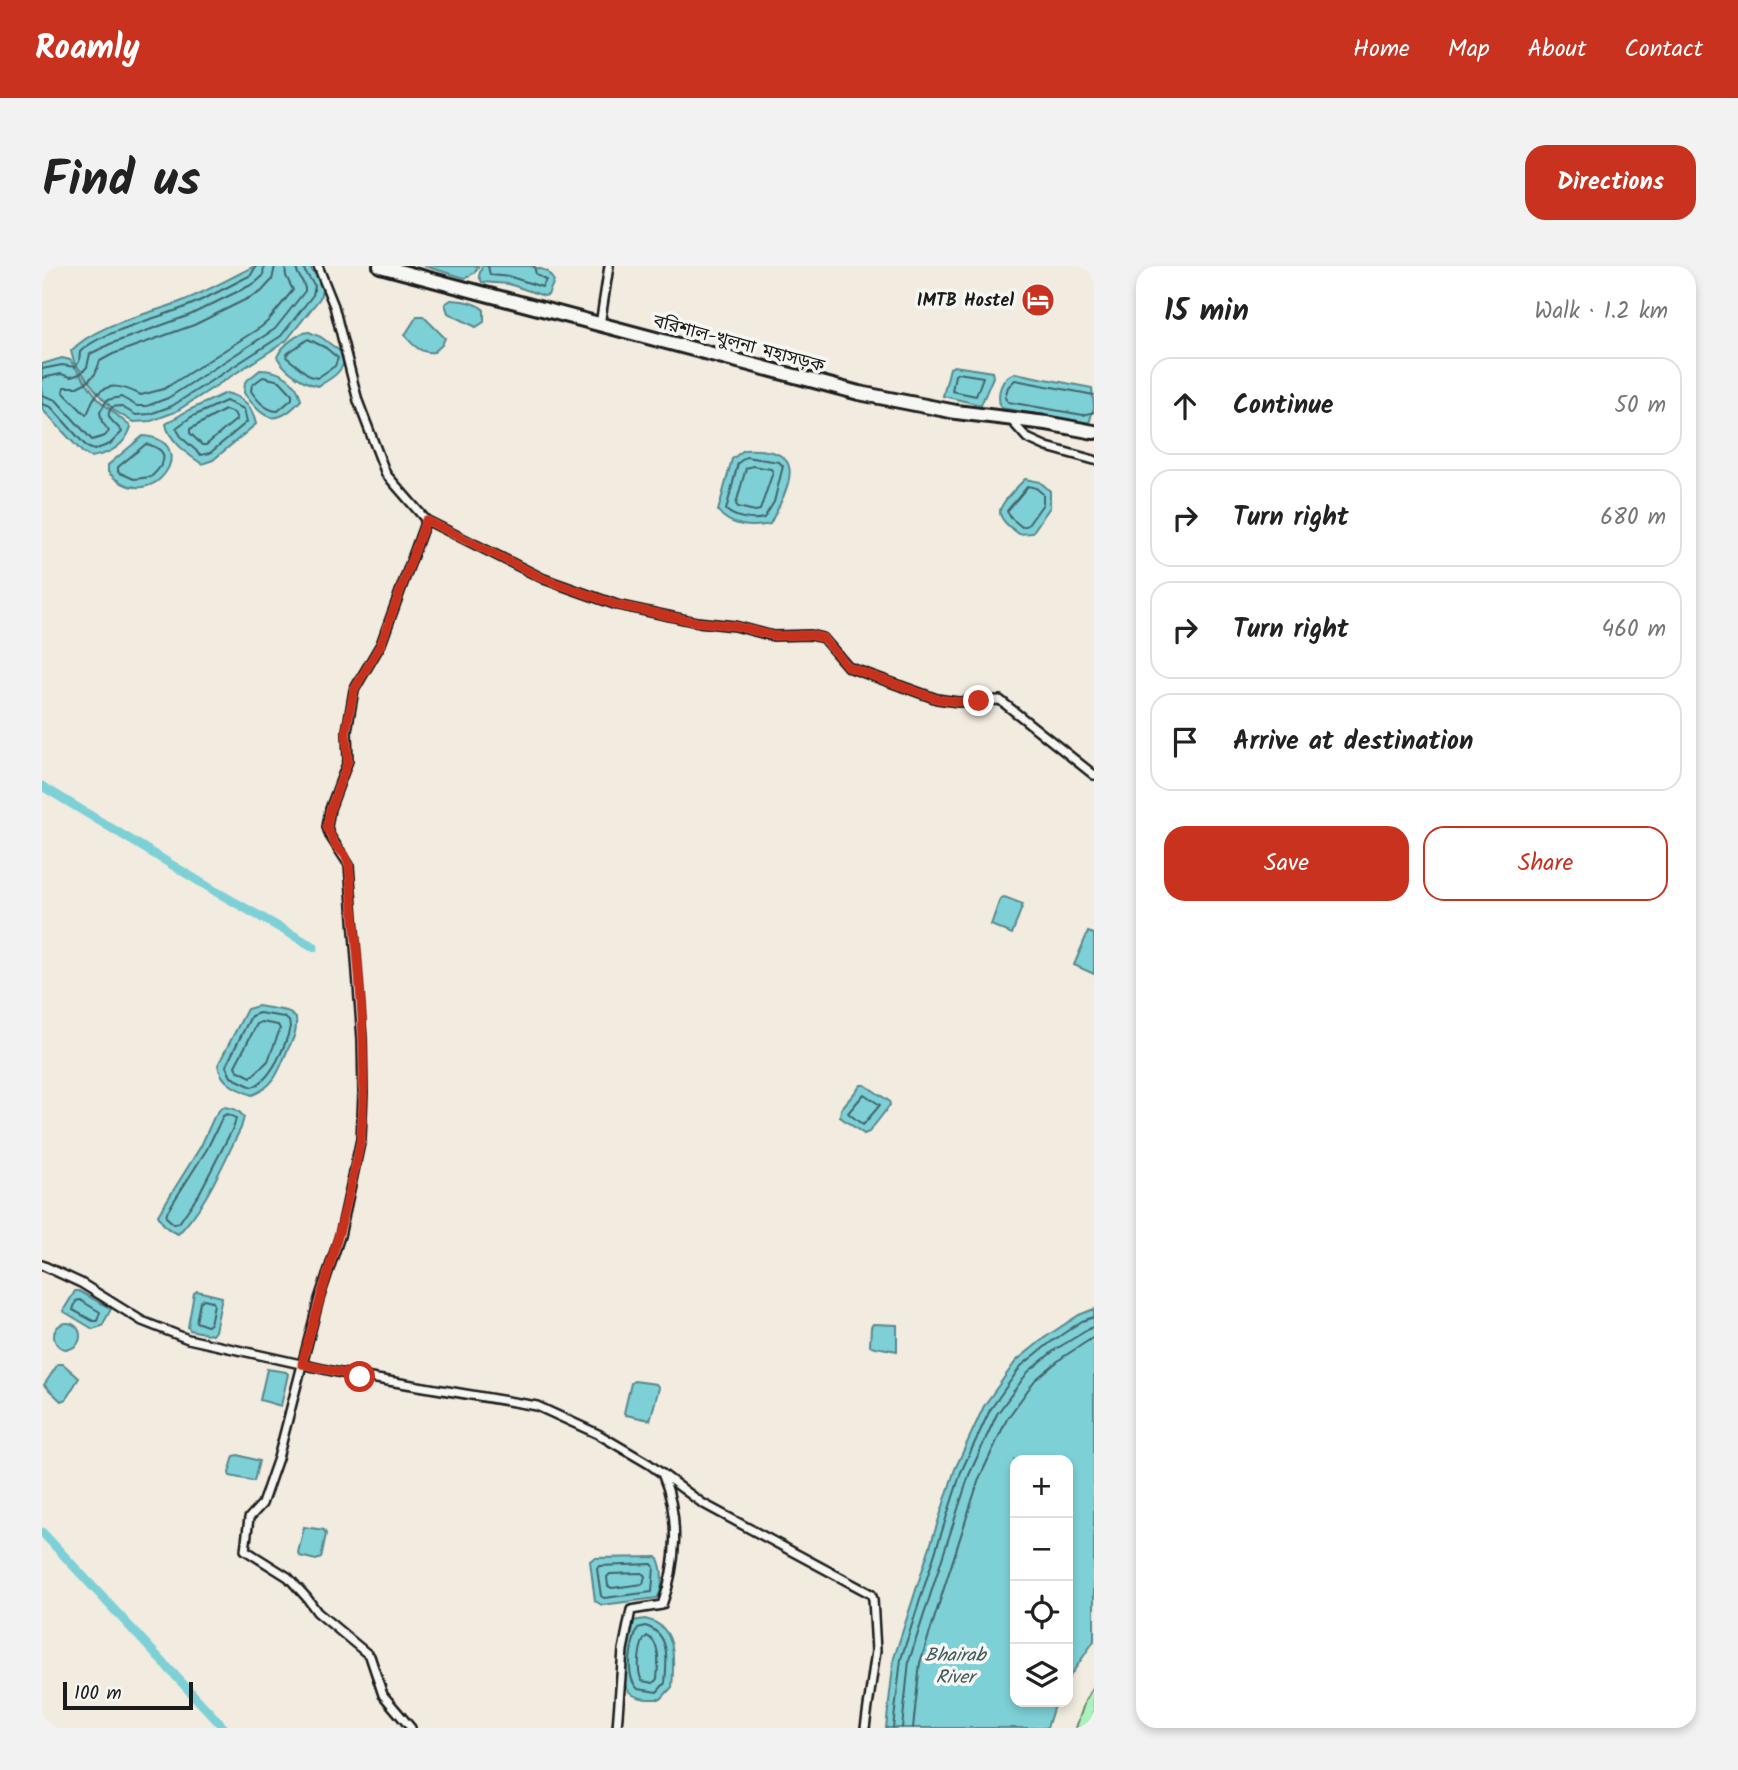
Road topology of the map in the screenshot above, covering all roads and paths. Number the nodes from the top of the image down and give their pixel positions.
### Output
1 (318, 266) edge
2 (380, 266) edge
3 (609, 266) edge
4 (600, 324) junction
5 (1007, 418) junction
6 (1094, 432) edge
7 (1094, 460) edge
8 (426, 520) junction
9 (1094, 775) edge
10 (42, 1265) edge
11 (302, 1364) junction
12 (662, 1474) junction
13 (411, 1728) edge
14 (617, 1728) edge
15 (864, 1728) edge

1 - 8 street
2 - 4 highway, বরিশাল-খুলনা মহাসড়ক
3 - 4 street
4 - 5 highway, বরিশাল-খুলনা মহাসড়ক
5 - 6 highway, বরিশাল-খুলনা মহাসড়ক
5 - 7 street
8 - 9 street
8 - 11 street
10 - 11 street
11 - 12 street
11 - 13 street
12 - 14 street
12 - 15 street

